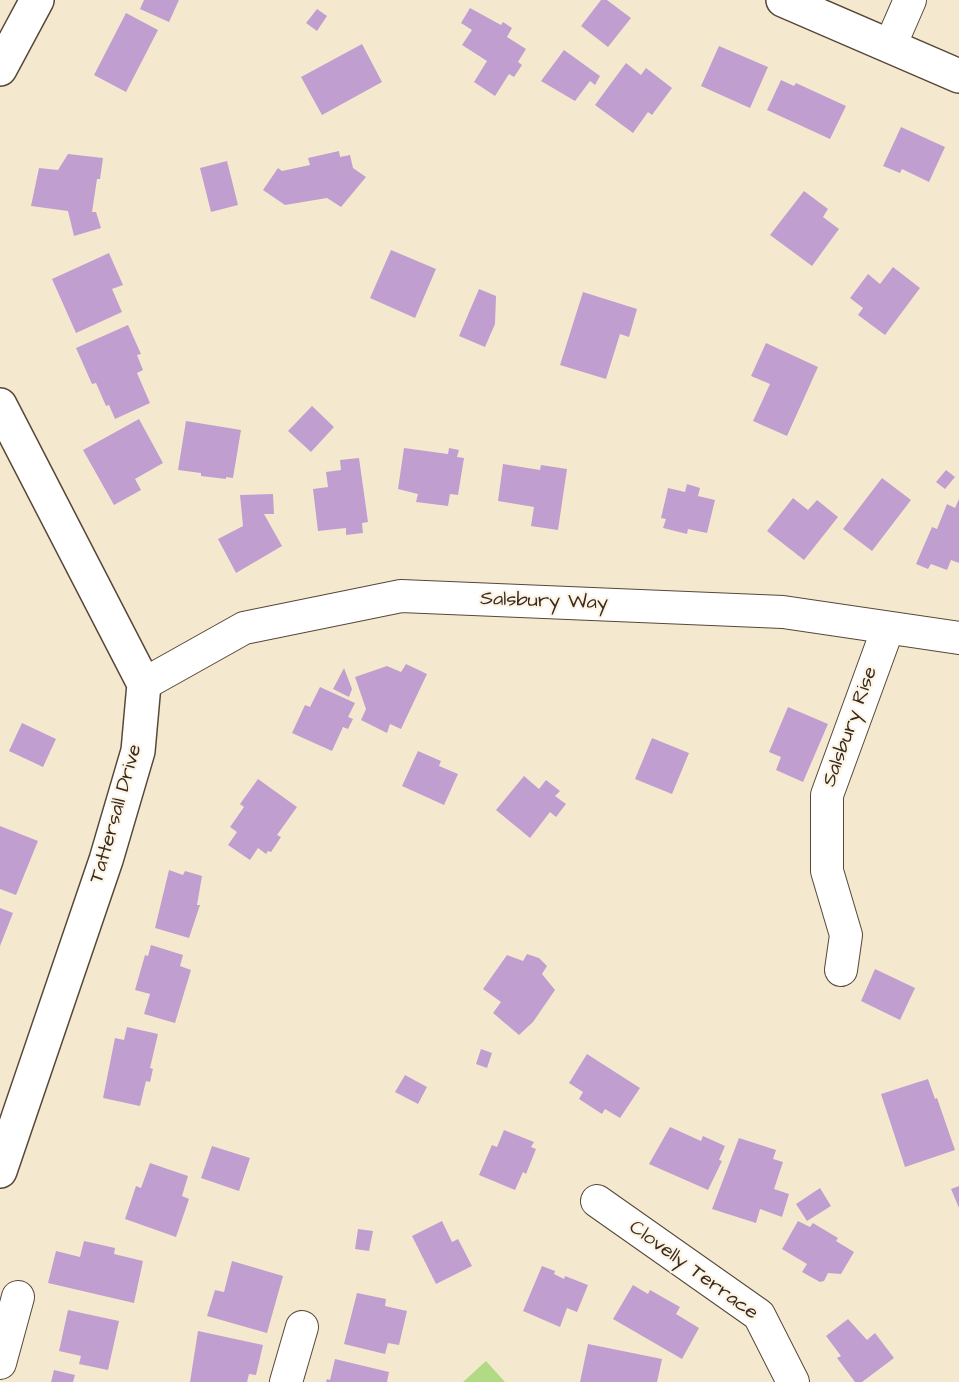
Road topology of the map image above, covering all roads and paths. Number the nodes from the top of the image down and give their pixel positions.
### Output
1 (37, 0) edge
2 (783, 0) edge
3 (910, 0) edge
4 (890, 46) junction
5 (0, 69) edge
6 (959, 75) edge
7 (0, 405) edge
8 (888, 628) junction
9 (959, 639) edge
10 (144, 684) junction
11 (842, 970) dead end
12 (0, 1171) edge
13 (597, 1201) dead end
14 (18, 1297) dead end
15 (302, 1327) dead end
16 (0, 1363) edge
17 (286, 1382) edge
18 (793, 1382) edge

1 - 5 street
2 - 4 street
3 - 4 street
4 - 6 street
7 - 10 street
8 - 9 street, Salsbury Way
8 - 10 street, Salsbury Way
8 - 11 street, Salsbury Rise
10 - 12 street, Tattersall Drive
13 - 18 street, Clovelly Terrace
14 - 16 street
15 - 17 street

